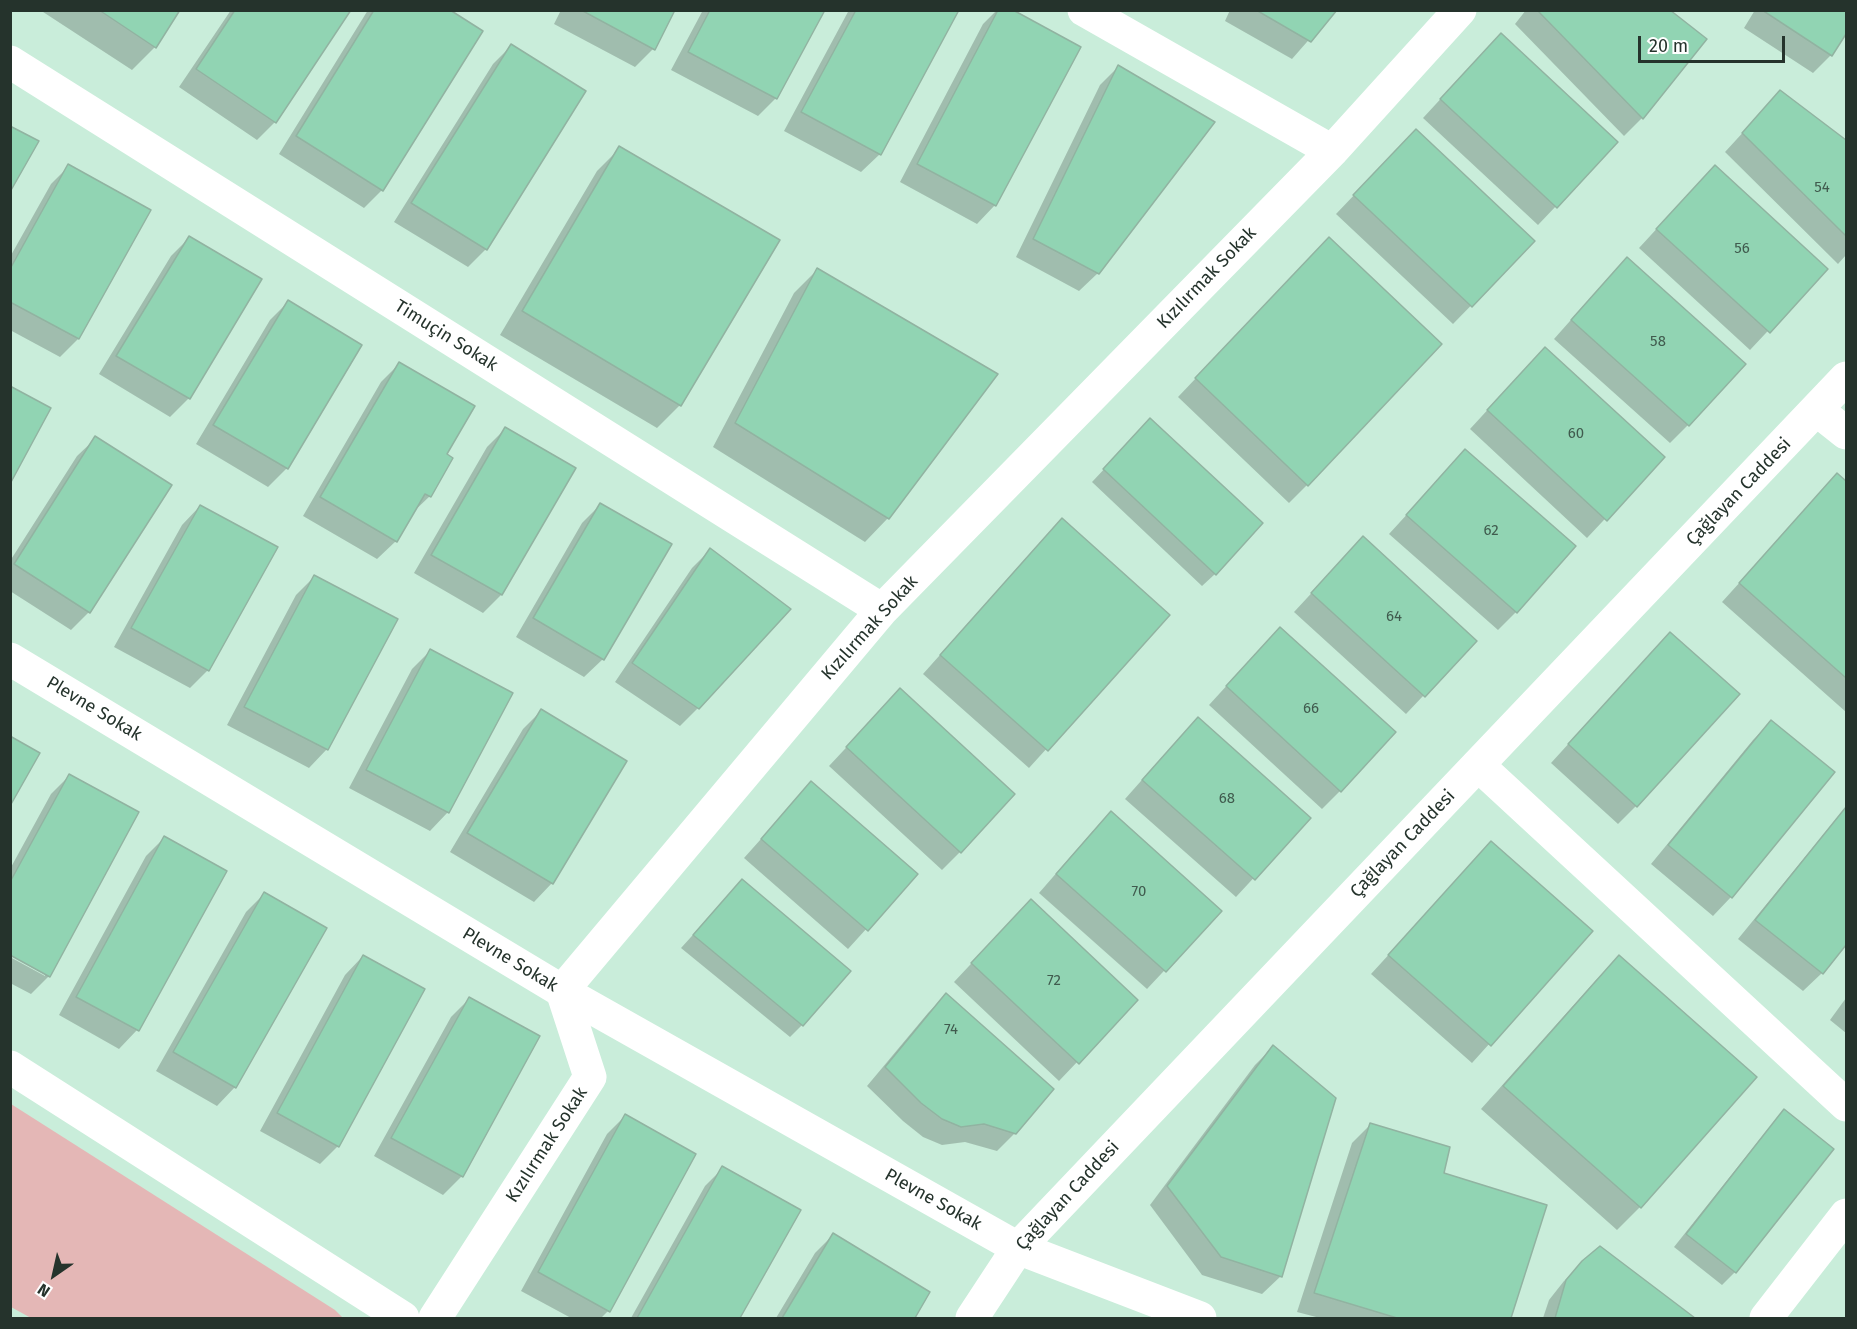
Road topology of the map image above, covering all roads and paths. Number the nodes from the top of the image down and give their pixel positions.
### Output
1 (1084, 10) edge
2 (1460, 10) edge
3 (10, 62) edge
4 (1332, 151) junction
5 (1846, 378) edge
6 (1817, 410) junction
7 (1846, 433) edge
8 (882, 610) junction
9 (10, 659) edge
10 (1479, 765) junction
11 (562, 992) junction
12 (10, 1067) edge
13 (1846, 1106) edge
14 (1846, 1215) edge
15 (1018, 1248) junction
16 (403, 1318) edge
17 (435, 1318) edge
18 (972, 1318) edge
19 (1200, 1318) edge
20 (1766, 1318) edge

1 - 4 street
2 - 4 street, Kızılırmak Sokak
3 - 8 street, Timuçin Sokak
4 - 8 street, Kızılırmak Sokak
5 - 6 street, Çağlayan Caddesi
6 - 7 street
6 - 10 street, Çağlayan Caddesi
8 - 11 street, Kızılırmak Sokak
9 - 11 street, Plevne Sokak
10 - 13 street
10 - 15 street, Çağlayan Caddesi
11 - 15 street, Plevne Sokak
11 - 17 street, Kızılırmak Sokak
12 - 16 street
14 - 20 street
15 - 18 street, Çağlayan Caddesi
15 - 19 street, Plevne Sokak

